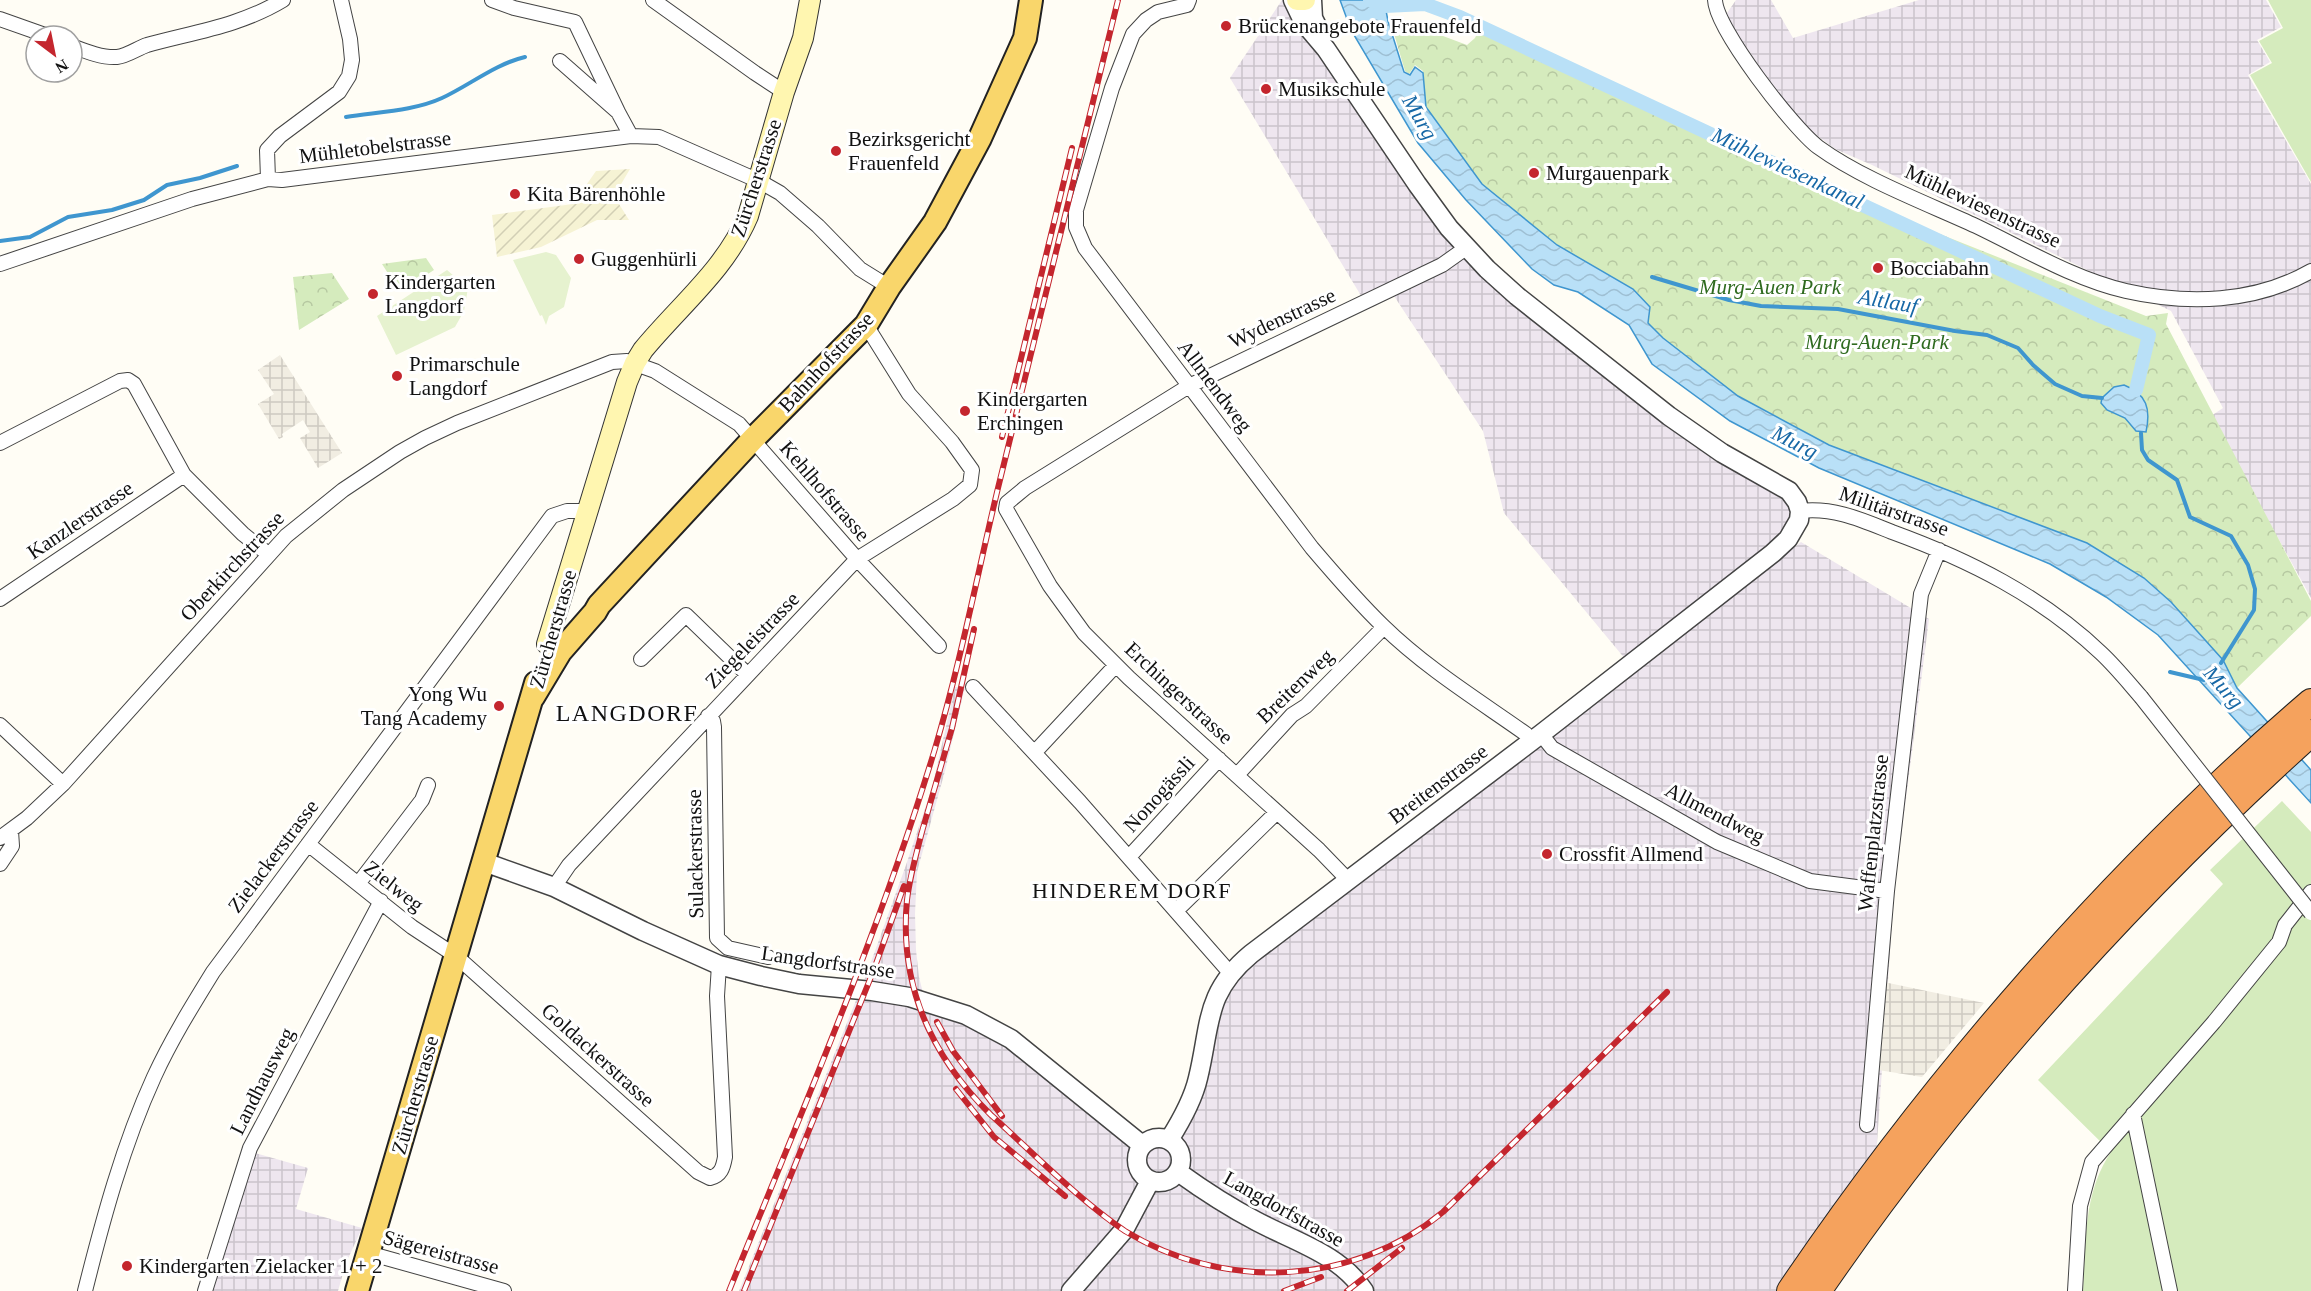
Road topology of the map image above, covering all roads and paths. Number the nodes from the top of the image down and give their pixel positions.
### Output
1 (283, 0) edge
2 (341, 0) edge
3 (492, 0) edge
4 (653, 0) edge
5 (810, 0) edge
6 (1020, 0) edge
7 (1031, 0) edge
8 (1189, 0) edge
9 (1295, 0) edge
10 (1305, 0) edge
11 (1312, 0) edge
12 (1714, 0) edge
13 (0, 19) edge
14 (24, 28) edge
15 (1326, 49) junction
16 (84, 50) edge
17 (1018, 51) junction
18 (560, 61) dead end
19 (784, 92) junction
20 (618, 112) junction
21 (631, 136) junction
22 (268, 179) junction
23 (759, 181) junction
24 (1466, 248) junction
25 (0, 264) edge
26 (2311, 271) edge
27 (889, 286) junction
28 (866, 325) junction
29 (635, 363) junction
30 (1189, 386) junction
31 (753, 439) junction
32 (0, 443) edge
33 (184, 475) junction
34 (587, 511) junction
35 (1800, 511) junction
36 (1008, 514) joint
37 (1939, 550) junction
38 (268, 554) junction
39 (857, 560) junction
40 (0, 599) edge
41 (599, 604) junction
42 (1384, 627) junction
43 (547, 644) junction
44 (939, 646) dead end
45 (641, 659) dead end
46 (1116, 665) junction
47 (748, 675) junction
48 (973, 687) dead end
49 (533, 697) junction
50 (708, 716) junction
51 (2307, 721) edge
52 (0, 725) edge
53 (1536, 738) junction
54 (1035, 752) junction
55 (1219, 759) junction
56 (2250, 772) junction
57 (1237, 776) junction
58 (63, 784) junction
59 (428, 785) dead end
60 (1277, 812) junction
61 (5, 834) edge
62 (308, 844) junction
63 (1130, 857) junction
64 (484, 862) junction
65 (0, 864) edge
66 (1349, 881) junction
67 (358, 884) junction
68 (554, 887) junction
69 (1887, 891) junction
70 (2311, 891) edge
71 (381, 901) junction
72 (1177, 910) junction
73 (2311, 913) edge
74 (456, 956) junction
75 (768, 957) dead end
76 (719, 965) junction
77 (1231, 974) junction
78 (2133, 1114) junction
79 (1867, 1125) dead end
80 (1169, 1140) junction
81 (1142, 1145) junction
82 (1178, 1172) junction
83 (1150, 1181) junction
84 (368, 1253) junction
85 (85, 1291) edge
86 (205, 1291) edge
87 (357, 1291) edge
88 (504, 1291) edge
89 (1071, 1291) edge
90 (1364, 1291) edge
91 (1790, 1291) edge
92 (1818, 1291) edge
93 (2075, 1291) edge
94 (2170, 1291) edge

1 - 16 street
2 - 22 street
3 - 20 street
4 - 19 street
5 - 19 main road, Zürcherstrasse
6 - 17 main road, Bahnhofstrasse
7 - 17 main road, Bahnhofstrasse
8 - 30 street, Allmendweg
9 - 10 main road
9 - 15 street
11 - 15 street
12 - 26 street, Mühlewiesenstrasse
13 - 14 street
15 - 24 street
17 - 27 main road, Bahnhofstrasse
18 - 20 street
19 - 23 main road, Zürcherstrasse
20 - 21 street
21 - 22 street, Mühletobelstrasse
21 - 23 street, Mühletobelstrasse
22 - 25 street, Mühletobelstrasse
23 - 27 street
23 - 29 main road, Zürcherstrasse
24 - 30 street, Wydenstrasse
24 - 35 street
27 - 28 main road, Bahnhofstrasse
28 - 31 main road, Bahnhofstrasse
28 - 39 street, Ziegeleistrasse
29 - 31 street, Kehlhofstrasse
29 - 34 main road, Zürcherstrasse
29 - 38 street, Oberkirchstrasse
30 - 36 street, Wydenstrasse
30 - 42 street, Allmendweg
31 - 39 street, Kehlhofstrasse
31 - 41 main road, Bahnhofstrasse
32 - 33 street
33 - 38 street
33 - 40 street, Kanzlerstrasse
34 - 43 main road, Zürcherstrasse
34 - 62 street, Zielackerstrasse
35 - 37 street, Militärstrasse
35 - 53 street, Breitenstrasse
36 - 46 street, Erchingerstrasse
37 - 69 street, Waffenplatzstrasse
37 - 73 street, Militärstrasse, bridge
38 - 58 street, Oberkirchstrasse
39 - 44 street, Kehlhofstrasse
39 - 47 street, Ziegeleistrasse
41 - 43 main road, Bahnhofstrasse
41 - 49 main road, Bahnhofstrasse
42 - 53 street, Allmendweg
42 - 57 street, Breitenweg
43 - 49 main road, Zürcherstrasse
45 - 47 street
46 - 54 street
46 - 55 street, Erchingerstrasse
47 - 50 street, Ziegeleistrasse
48 - 54 street
49 - 64 main road, Zürcherstrasse
50 - 68 street, Ziegeleistrasse
50 - 75 street, Sulackerstrasse
51 - 56 highway
52 - 58 street
53 - 66 street, Breitenstrasse
53 - 69 street, Allmendweg
54 - 63 street
55 - 57 street, Erchingerstrasse
55 - 63 street, Nonogässli
56 - 91 highway
56 - 92 highway
57 - 60 street, Erchingerstrasse
58 - 61 street, Oberkirchstrasse
59 - 67 street
60 - 66 street, Erchingerstrasse
60 - 72 street
61 - 65 street, Oberkirchstrasse
62 - 67 street, Zielweg
62 - 85 street, Zielackerstrasse
63 - 72 street
64 - 68 street, Langdorfstrasse
64 - 74 main road, Zürcherstrasse
66 - 77 street, Breitenstrasse
67 - 71 street, Zielweg
68 - 76 street, Langdorfstrasse
69 - 79 street, Waffenplatzstrasse
70 - 78 street
71 - 74 street, Zielweg
71 - 86 street, Landhausweg
72 - 77 street
74 - 76 street, Goldackerstrasse
74 - 84 main road, Zürcherstrasse
76 - 81 street, Langdorfstrasse
77 - 80 street, Breitenstrasse
78 - 93 street
78 - 94 street
80 - 81 street
80 - 82 street
81 - 83 street
82 - 83 street
82 - 90 street, Langdorfstrasse
83 - 89 street
84 - 87 main road, Zürcherstrasse
84 - 88 street, Sägereistrasse

